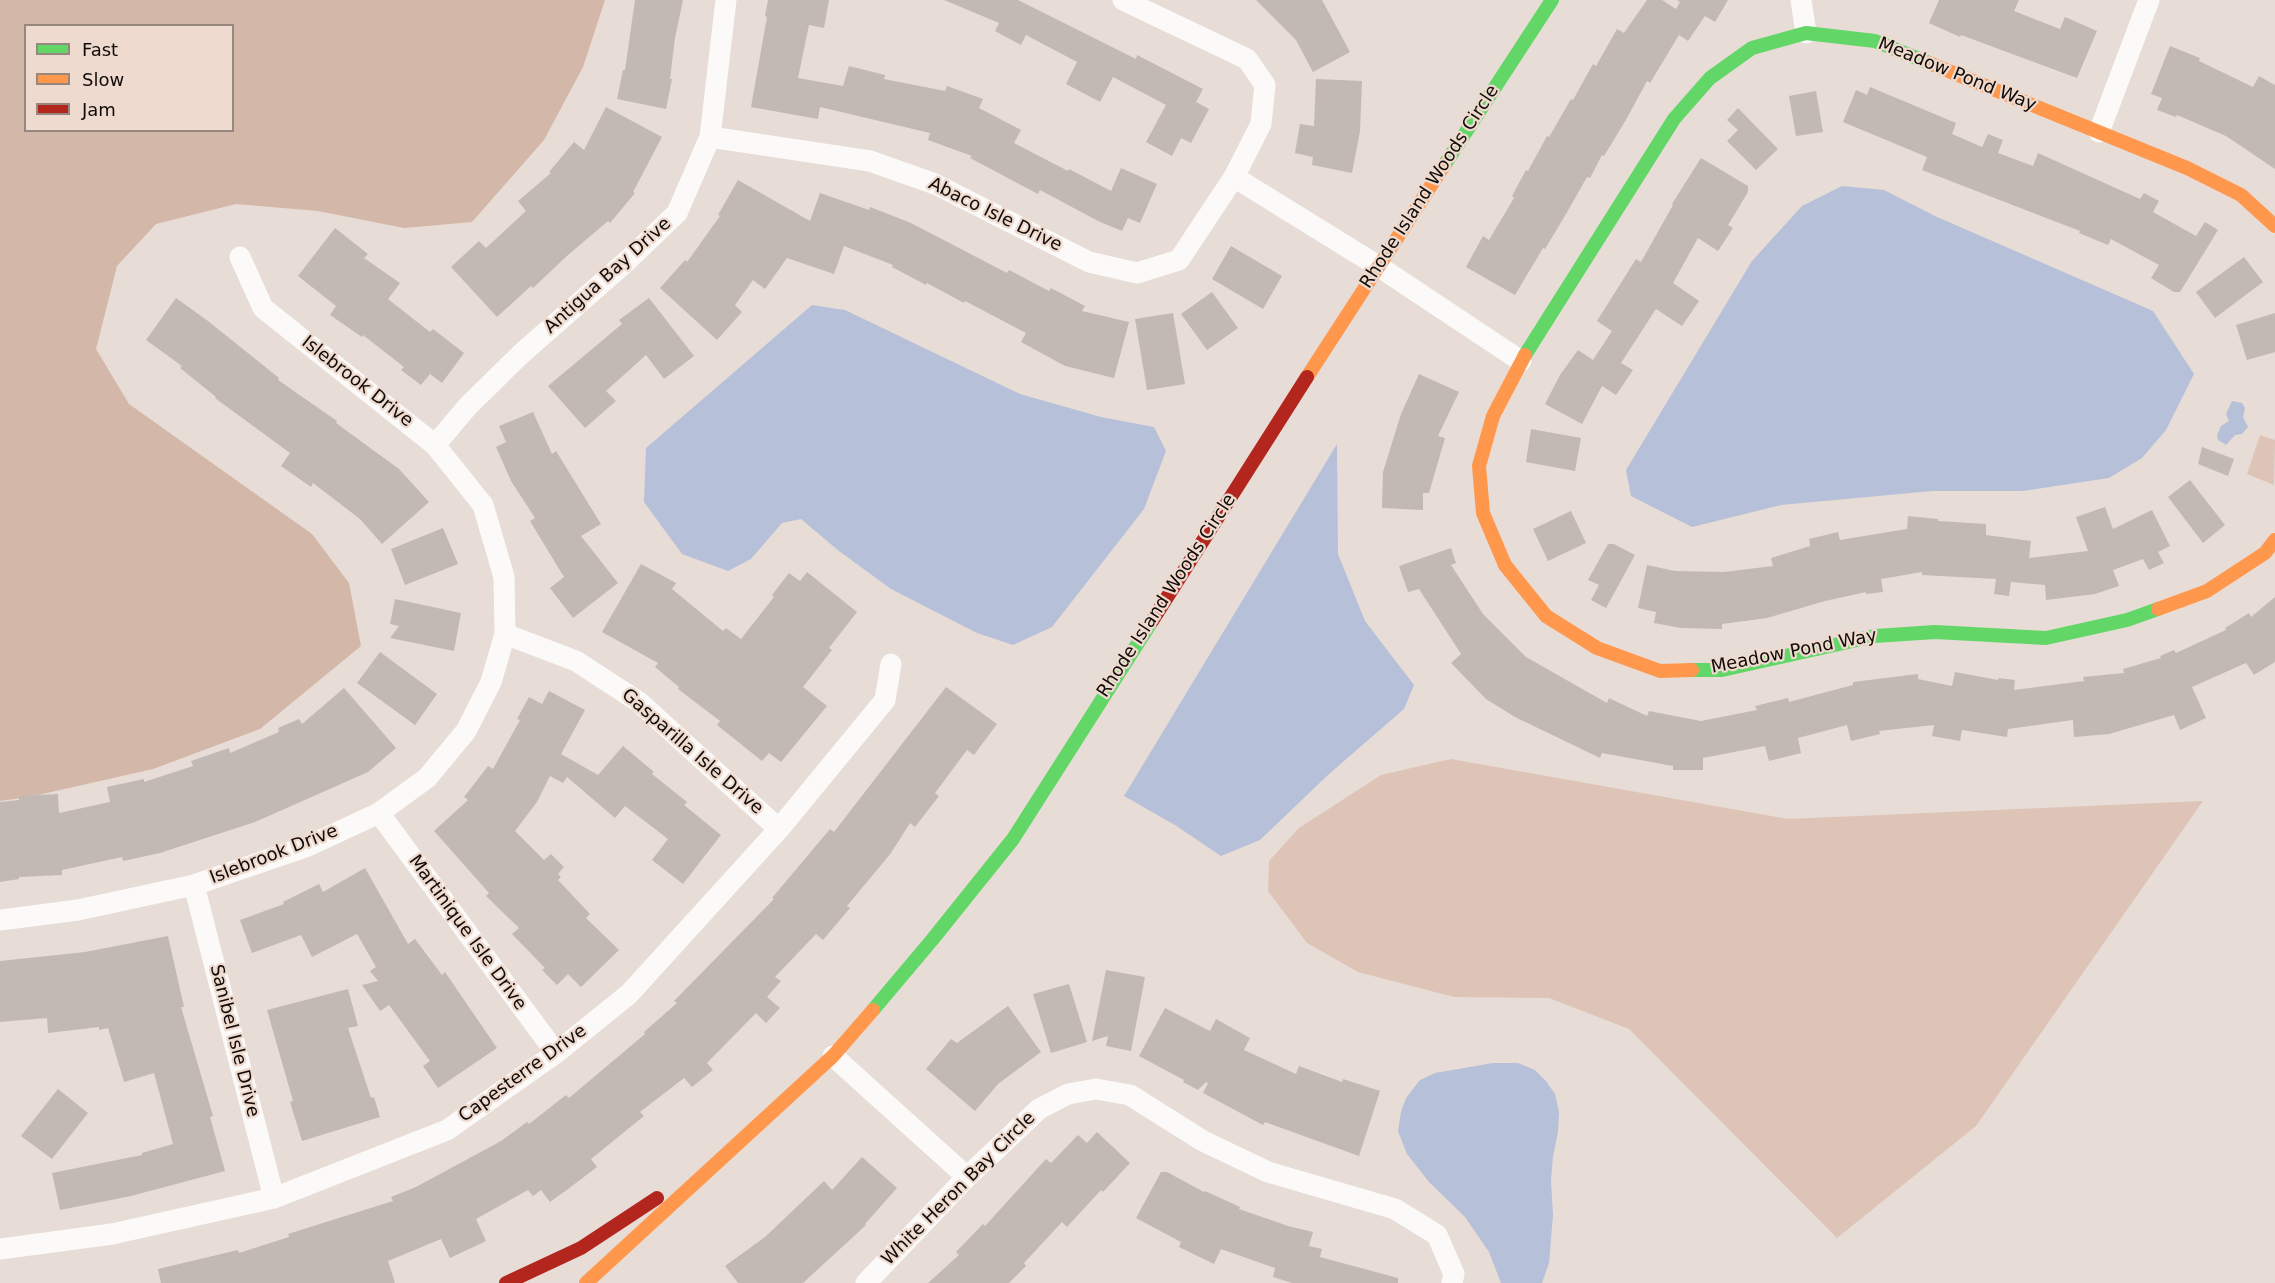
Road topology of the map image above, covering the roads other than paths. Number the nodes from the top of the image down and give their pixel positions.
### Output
1 (726, 0) edge
2 (1123, 0) edge
3 (1552, 0) edge
4 (1801, 0) edge
5 (2149, 0) edge
6 (1806, 33) junction
7 (2098, 132) junction
8 (710, 137) junction
9 (1234, 177) junction
10 (2275, 226) edge
11 (240, 257) dead end
12 (1378, 266) junction
13 (1521, 361) junction
14 (435, 445) junction
15 (2275, 540) edge
16 (505, 634) junction
17 (891, 664) dead end
18 (379, 813) junction
19 (779, 829) junction
20 (194, 885) junction
21 (0, 920) edge
22 (556, 1053) junction
23 (833, 1056) junction
24 (730, 1151) junction
25 (967, 1177) junction
26 (274, 1198) junction
27 (0, 1249) edge
28 (506, 1283) edge
29 (586, 1283) edge
30 (866, 1283) edge
31 (1452, 1283) edge

1 - 8 street, Antigua Bay Drive
2 - 9 street, Abaco Isle Drive
3 - 12 street, Rhode Island Woods Circle
4 - 6 street
5 - 7 street
6 - 7 street, Meadow Pond Way
6 - 13 street, Meadow Pond Way
7 - 10 street, Meadow Pond Way
8 - 9 street, Abaco Isle Drive
8 - 14 street, Antigua Bay Drive
9 - 12 street
11 - 14 street, Islebrook Drive
12 - 13 street
12 - 23 street, Rhode Island Woods Circle
13 - 15 street, Meadow Pond Way
14 - 16 street, Islebrook Drive
16 - 18 street, Islebrook Drive
16 - 19 street, Gasparilla Isle Drive
17 - 19 street, Capesterre Drive
18 - 20 street, Islebrook Drive
18 - 22 street, Martinique Isle Drive
19 - 22 street, Capesterre Drive
20 - 21 street, Islebrook Drive
20 - 26 street, Sanibel Isle Drive
22 - 26 street, Capesterre Drive
23 - 24 street, Rhode Island Woods Circle
23 - 25 street
24 - 28 street, Rhode Island Woods Circle
24 - 29 street, Rhode Island Woods Circle
25 - 30 street, White Heron Bay Circle
25 - 31 street, White Heron Bay Circle
26 - 27 street, Capesterre Drive

